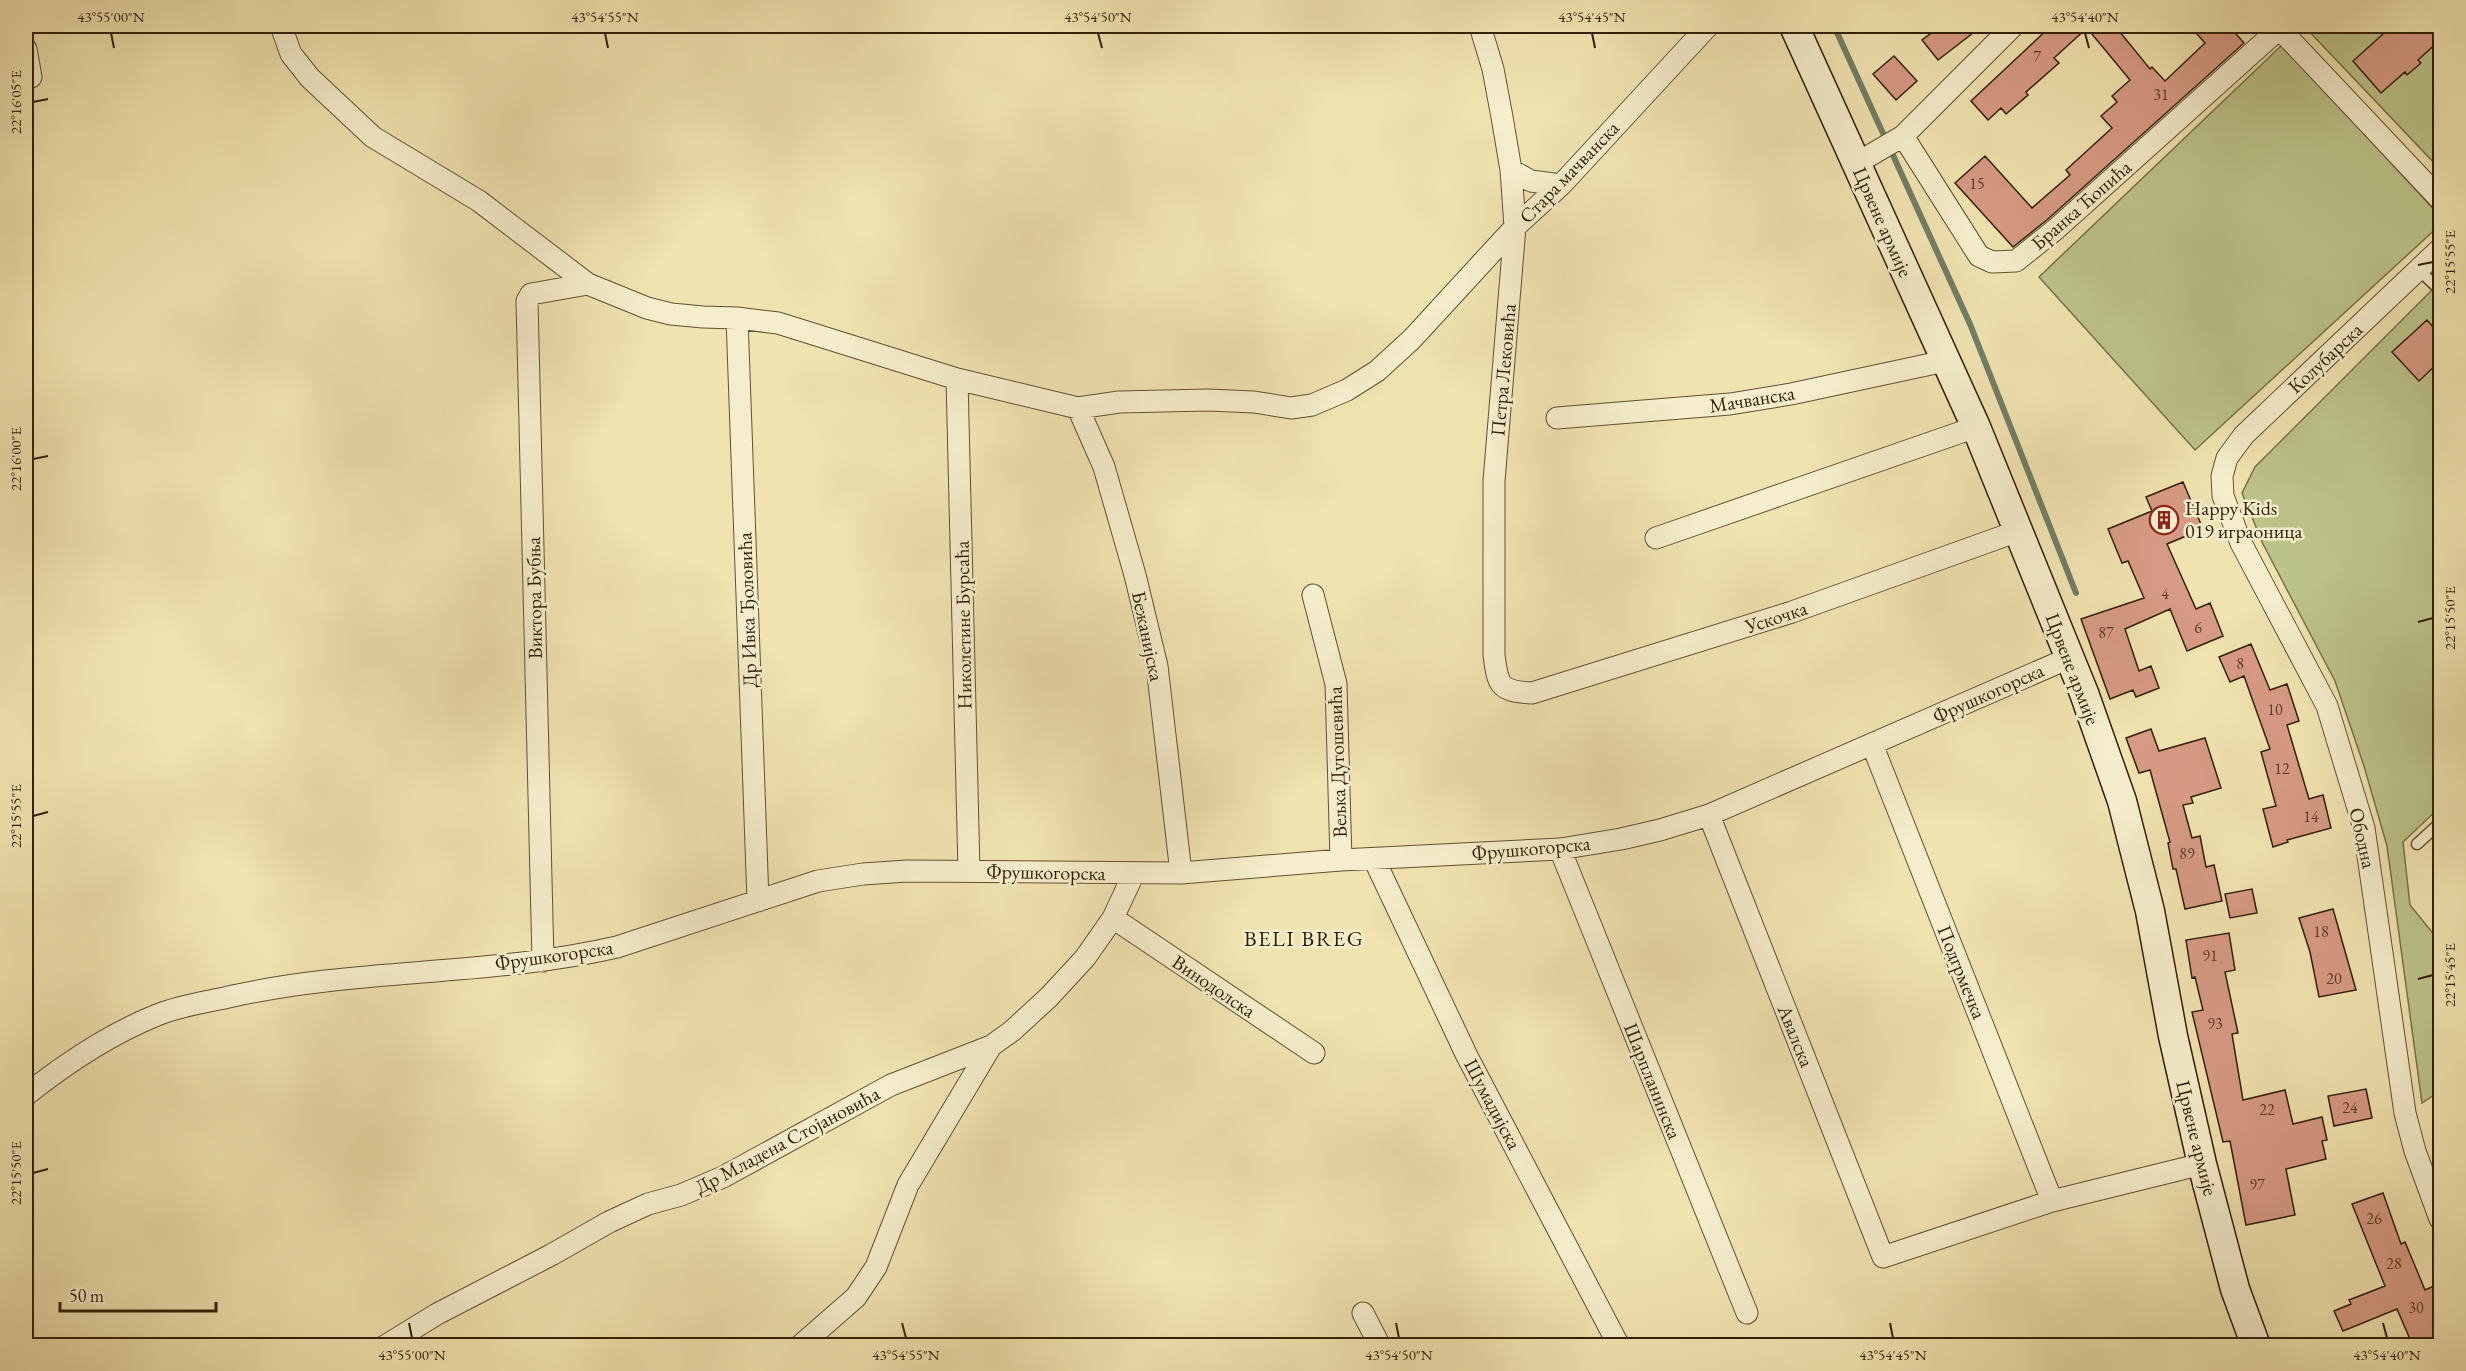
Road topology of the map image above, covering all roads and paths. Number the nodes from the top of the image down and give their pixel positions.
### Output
1 (282, 26) edge
2 (1480, 26) edge
3 (1708, 26) edge
4 (1794, 26) edge
5 (2013, 26) edge
6 (2278, 27) edge
7 (26, 49) edge
8 (31, 77) dead end
9 (1903, 136) junction
10 (1857, 163) junction
11 (1511, 170) junction
12 (1561, 185) junction
13 (2440, 199) edge
14 (1515, 227) junction
15 (2440, 249) edge
16 (2419, 270) junction
17 (588, 284) junction
18 (2440, 290) edge
19 (737, 318) junction
20 (1945, 361) junction
21 (957, 379) junction
22 (1078, 408) junction
23 (1557, 418) dead end
24 (1976, 427) junction
25 (2222, 476) joint
26 (2018, 531) junction
27 (1656, 538) dead end
28 (1313, 595) dead end
29 (2069, 658) junction
30 (1532, 693) joint
31 (1872, 744) junction
32 (1708, 815) junction
33 (2440, 822) edge
34 (2417, 844) dead end
35 (1560, 849) junction
36 (1374, 859) junction
37 (1341, 860) junction
38 (969, 871) junction
39 (1134, 873) junction
40 (1181, 873) junction
41 (758, 901) junction
42 (1113, 918) junction
43 (543, 961) junction
44 (991, 1046) junction
45 (1314, 1053) dead end
46 (26, 1095) edge
47 (2202, 1164) junction
48 (2052, 1201) junction
49 (2440, 1219) edge
50 (1363, 1313) dead end
51 (1746, 1313) dead end
52 (385, 1346) edge
53 (800, 1346) edge
54 (1380, 1346) edge
55 (1619, 1346) edge
56 (2256, 1346) edge

1 - 17 street
2 - 11 street, Петра Лековића
3 - 12 street, Стара мачванска
4 - 10 main road, Црвене армије
5 - 9 street
6 - 9 street, Бранка Ћопића
6 - 13 street
7 - 8 street
9 - 10 street
10 - 20 main road, Црвене армије
11 - 12 street
11 - 14 street, Петра Лековића
12 - 14 street, Стара мачванска
14 - 22 street, Стара мачванска
14 - 30 street, Петра Лековића
15 - 16 street, Колубарска
16 - 18 lane
16 - 25 street, Колубарска
17 - 19 street
17 - 43 street, Виктора Бубња
19 - 21 street
19 - 41 street, Др Ивка Ђоловића
20 - 23 street, Мачванска
20 - 24 main road, Црвене армије
21 - 22 street
21 - 38 street, Николетине Бурсаћа
22 - 40 street, Бежанијска
24 - 26 main road, Црвене армије
24 - 27 street
25 - 49 street, Ободна
26 - 29 main road, Црвене армије
26 - 30 street, Ускочка
28 - 37 street, Вељка Дугошевића
29 - 31 street, Фрушкогорска
29 - 47 main road, Црвене армије
31 - 32 street, Фрушкогорска
31 - 48 street, Подгрмечка
32 - 35 street, Фрушкогорска
32 - 48 street, Авалска
33 - 34 lane
35 - 36 street, Фрушкогорска
35 - 51 street, Шарпланинска
36 - 37 street, Фрушкогорска
36 - 55 street, Шумадијска
37 - 40 street, Фрушкогорска
38 - 39 street, Фрушкогорска
38 - 41 street, Фрушкогорска
39 - 40 street, Фрушкогорска
39 - 42 street, Др Младена Стојановића
41 - 43 street, Фрушкогорска
42 - 44 street, Др Младена Стојановића
42 - 45 street, Винодолска
43 - 46 street, Фрушкогорска
44 - 52 street, Др Младена Стојановића
44 - 53 street
47 - 48 street
47 - 56 main road, Црвене армије
50 - 54 street

